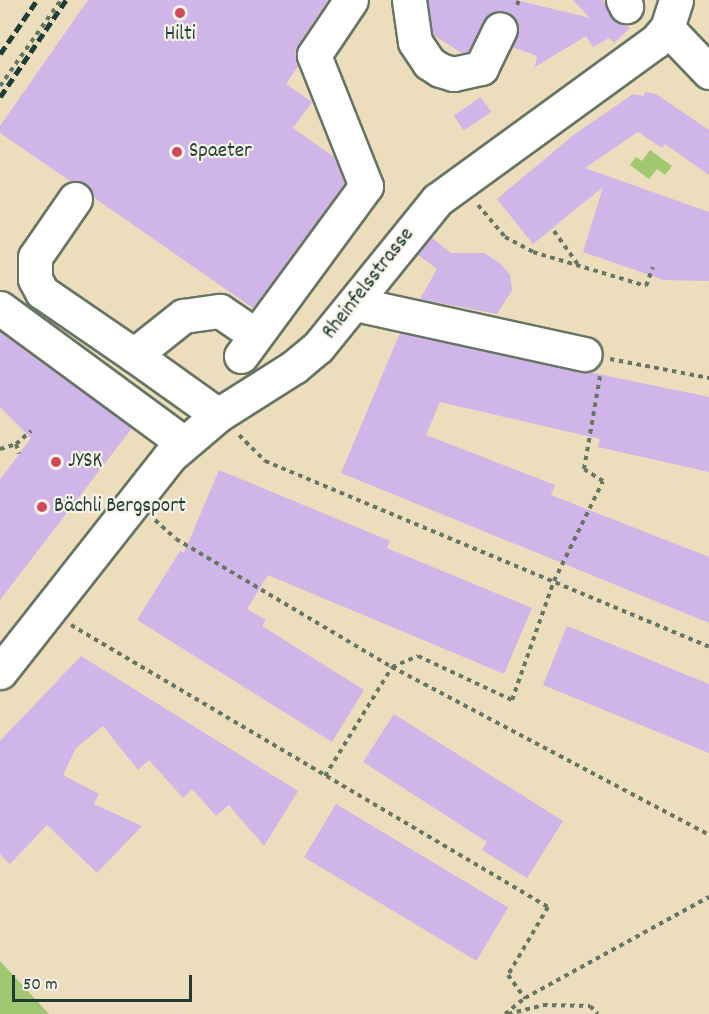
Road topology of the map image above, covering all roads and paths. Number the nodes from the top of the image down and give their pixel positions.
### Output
1 (61, 0) edge
2 (351, 0) edge
3 (409, 0) edge
4 (519, 0) edge
5 (672, 14) edge
6 (509, 17) joint
7 (709, 72) edge
8 (0, 86) edge
9 (75, 199) dead end
10 (477, 203) dead end
11 (554, 231) dead end
12 (579, 266) junction
13 (653, 267) dead end
14 (355, 304) junction
15 (0, 308) edge
16 (91, 354) dead end
17 (134, 355) junction
18 (594, 356) junction
19 (709, 378) edge
20 (180, 429) junction
21 (31, 430) dead end
22 (16, 444) junction
23 (0, 449) edge
24 (20, 454) dead end
25 (132, 500) junction
26 (554, 581) junction
27 (47, 611) junction
28 (709, 647) edge
29 (392, 667) junction
30 (0, 672) edge
31 (325, 776) junction
32 (709, 835) edge
33 (709, 897) edge
34 (525, 998) junction
35 (506, 1014) edge
36 (598, 1014) edge

1 - 8 path
2 - 17 street
3 - 6 street
4 - 6 path
5 - 7 street
5 - 14 street, Rheinfelsstrasse
9 - 17 street
10 - 12 path
11 - 12 path
12 - 13 path
14 - 18 street
14 - 20 street, Rheinfelsstrasse
15 - 20 street
16 - 20 street
17 - 20 street
18 - 19 path
18 - 26 path
20 - 25 street, Rheinfelsstrasse
20 - 26 path
21 - 22 path
22 - 23 path
22 - 24 path
25 - 27 street, Rheinfelsstrasse
25 - 29 path
26 - 28 path
26 - 29 path
27 - 30 street, Rheinfelsstrasse
27 - 31 path
29 - 31 path
29 - 32 path
31 - 34 path
33 - 34 path
34 - 35 path
35 - 36 path

